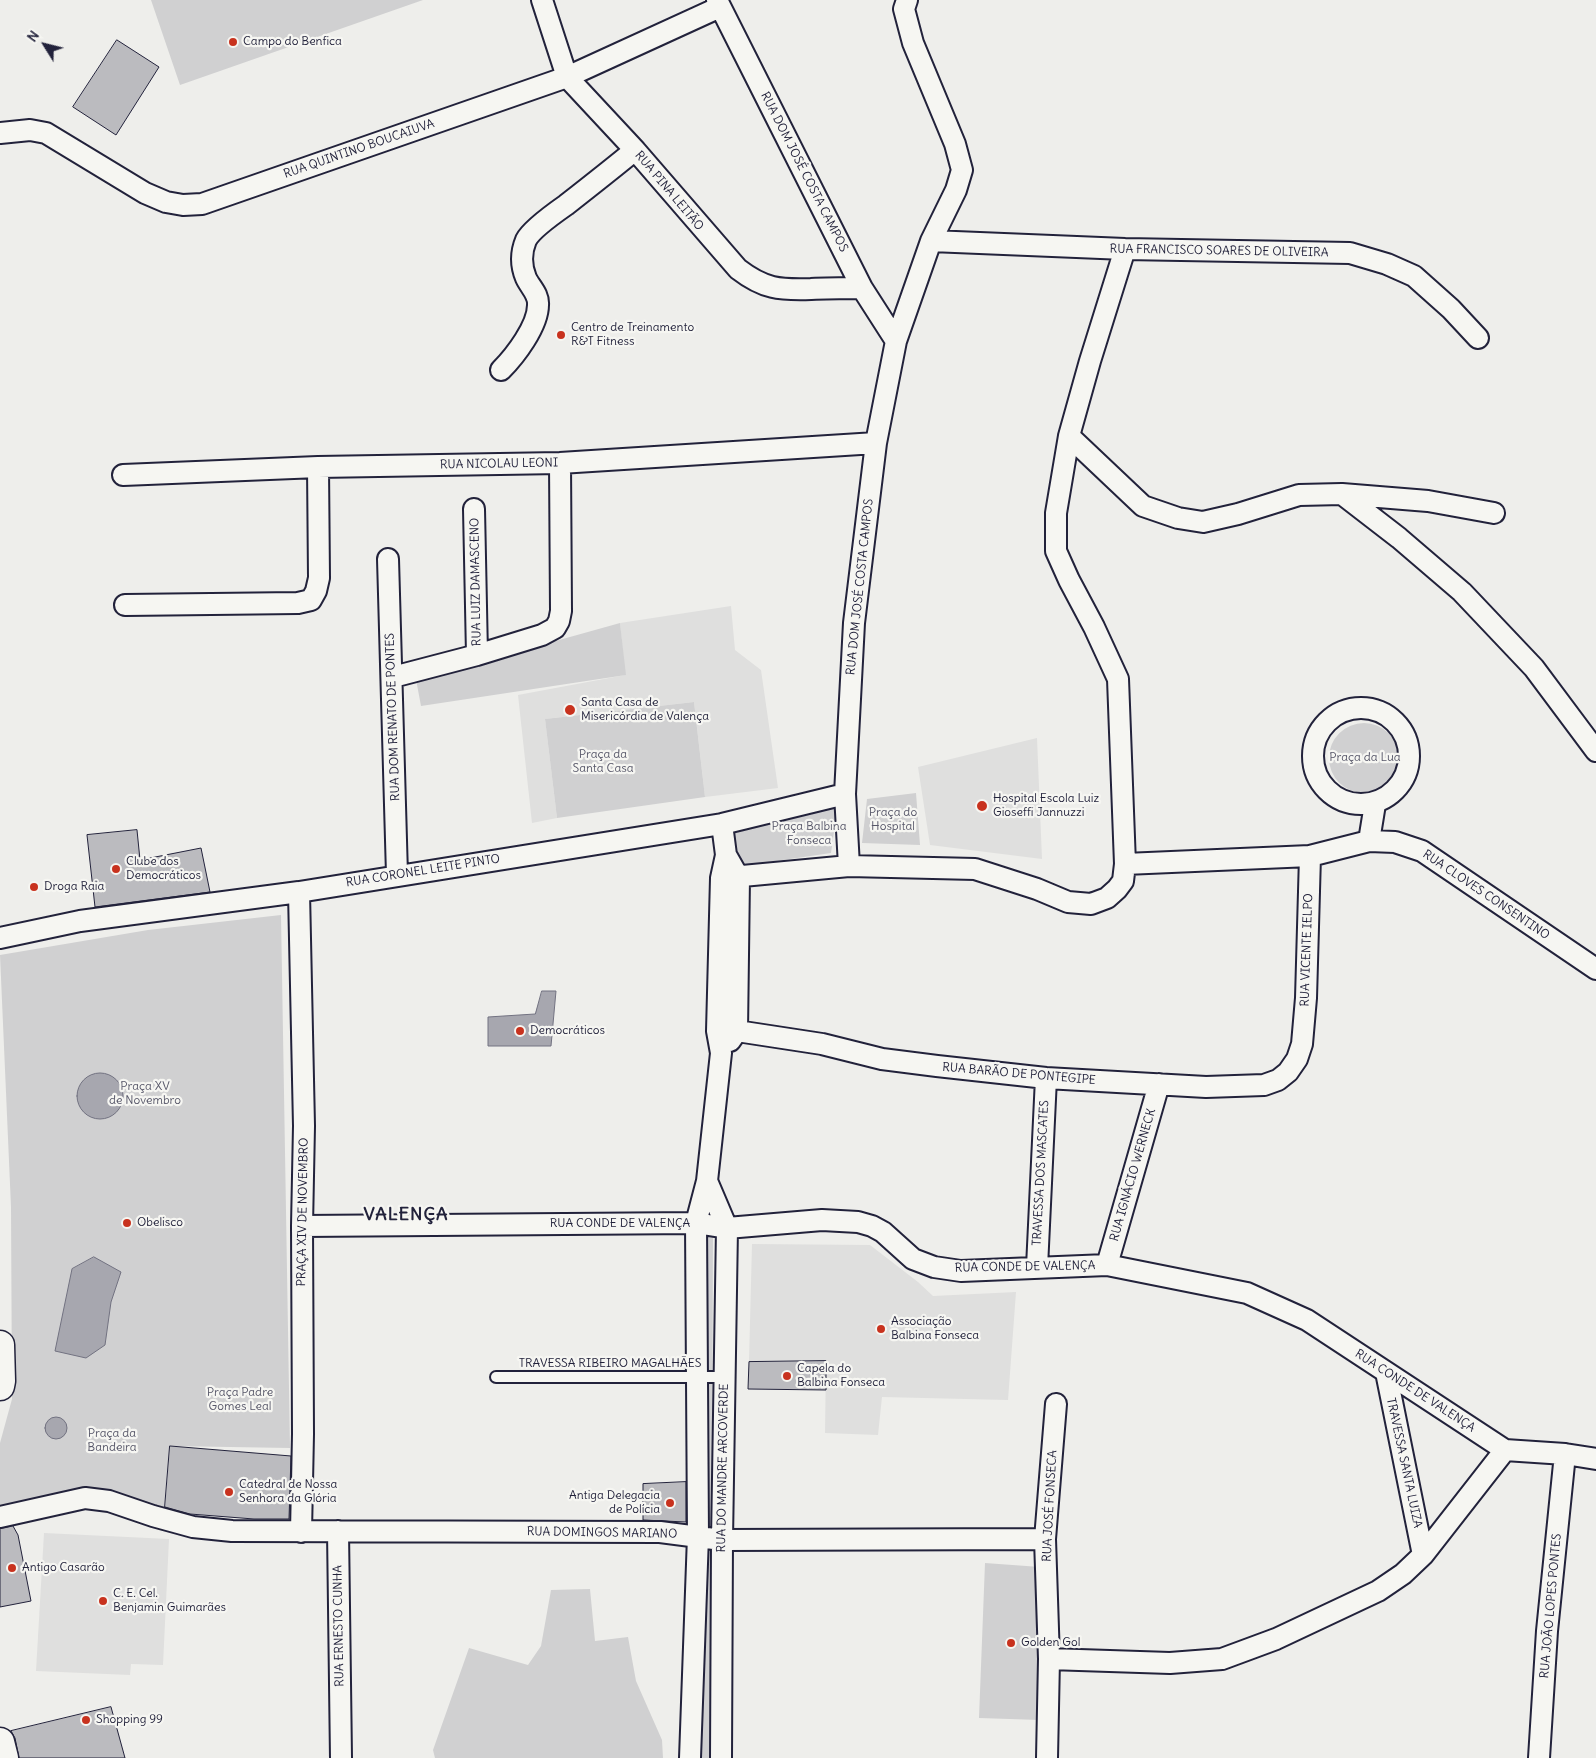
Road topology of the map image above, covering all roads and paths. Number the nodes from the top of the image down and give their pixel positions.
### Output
1 (542, 0) edge
2 (907, 0) edge
3 (718, 3) edge
4 (567, 76) junction
5 (0, 133) edge
6 (635, 150) junction
7 (931, 241) junction
8 (1125, 249) junction
9 (862, 288) junction
10 (1478, 338) dead end
11 (896, 341) junction
12 (500, 370) dead end
13 (1069, 436) junction
14 (876, 443) junction
15 (560, 463) junction
16 (318, 466) junction
17 (123, 475) dead end
18 (1342, 494) junction
19 (474, 508) dead end
20 (1494, 513) dead end
21 (388, 559) dead end
22 (125, 605) dead end
23 (477, 655) junction
24 (393, 676) junction
25 (1596, 751) edge
26 (845, 794) junction
27 (1375, 804) junction
28 (722, 824) junction
29 (1369, 841) junction
30 (1310, 856) junction
31 (1125, 864) junction
32 (849, 866) junction
33 (397, 875) junction
34 (730, 878) junction
35 (299, 892) junction
36 (0, 938) edge
37 (1596, 969) edge
38 (717, 1031) junction
39 (737, 1031) junction
40 (1302, 1044) joint
41 (721, 1053) junction
42 (1046, 1078) junction
43 (1159, 1084) junction
44 (707, 1181) junction
45 (696, 1224) junction
46 (302, 1226) junction
47 (727, 1228) junction
48 (1107, 1265) junction
49 (1037, 1267) junction
50 (0, 1345) edge
51 (1386, 1372) junction
52 (697, 1376) junction
53 (496, 1377) dead end
54 (725, 1377) junction
55 (0, 1386) edge
56 (1056, 1404) dead end
57 (1505, 1450) junction
58 (1565, 1454) junction
59 (1596, 1460) edge
60 (0, 1517) edge
61 (338, 1531) junction
62 (301, 1532) junction
63 (698, 1536) junction
64 (1045, 1539) junction
65 (722, 1540) junction
66 (1423, 1555) junction
67 (1049, 1659) junction
68 (0, 1742) edge
69 (4, 1758) edge
70 (341, 1758) edge
71 (690, 1758) edge
72 (721, 1758) edge
73 (1047, 1758) edge
74 (1539, 1758) edge

1 - 4 street, RUA PINA LEITÃO
2 - 7 street, RUA DOM JOSÉ COSTA CAMPOS
3 - 4 street, RUA QUINTINO BOUCAIUVA
3 - 9 street, RUA DOM JOSÉ COSTA CAMPOS
4 - 5 street, RUA QUINTINO BOUCAIUVA
4 - 6 street, RUA PINA LEITÃO
6 - 9 street, RUA PINA LEITÃO
6 - 12 street
7 - 8 street, RUA FRANCISCO SOARES DE OLIVEIRA
7 - 11 street, RUA DOM JOSÉ COSTA CAMPOS
8 - 10 street, RUA FRANCISCO SOARES DE OLIVEIRA
8 - 13 street
9 - 11 street, RUA DOM JOSÉ COSTA CAMPOS
11 - 14 street, RUA DOM JOSÉ COSTA CAMPOS
13 - 18 street
13 - 31 street
14 - 15 street, RUA NICOLAU LEONI
14 - 26 street, RUA DOM JOSÉ COSTA CAMPOS
15 - 16 street, RUA NICOLAU LEONI
15 - 23 street
16 - 17 street, RUA NICOLAU LEONI
16 - 22 street
18 - 20 street
18 - 25 street
19 - 23 street, RUA LUIZ DAMASCENO
21 - 24 street, RUA DOM RENATO DE PONTES
23 - 24 street
24 - 33 street, RUA DOM RENATO DE PONTES
26 - 28 street, RUA CORONEL LEITE PINTO
26 - 32 street, RUA DOM JOSÉ COSTA CAMPOS
27 - 27 street
27 - 29 street
28 - 33 street, RUA CORONEL LEITE PINTO
28 - 34 street, RUA DO MANDRE ARCOVERDE
29 - 30 street, RUA CLOVES CONSENTINO
29 - 37 street, RUA CLOVES CONSENTINO
30 - 31 street, RUA CLOVES CONSENTINO
30 - 40 street, RUA VICENTE IELPO
31 - 32 street
32 - 34 street
33 - 35 street, RUA CORONEL LEITE PINTO
34 - 38 street, RUA DO MANDRE ARCOVERDE
34 - 39 street, RUA DO MANDRE ARCOVERDE
35 - 36 street, RUA CORONEL LEITE PINTO
35 - 46 street, PRAÇA XIV DE NOVEMBRO
38 - 39 street, RUA BARÃO DE PONTEGIPE
38 - 41 street, RUA DO MANDRE ARCOVERDE
39 - 41 street, RUA DO MANDRE ARCOVERDE
39 - 42 street, RUA BARÃO DE PONTEGIPE
40 - 43 street, RUA BARÃO DE PONTEGIPE
41 - 44 street, RUA DO MANDRE ARCOVERDE
42 - 43 street, RUA BARÃO DE PONTEGIPE
42 - 49 street, TRAVESSA DOS MASCATES
43 - 48 street, RUA IGNÁCIO WERNECK
44 - 45 street, RUA DO MANDRE ARCOVERDE
44 - 47 street, RUA DO MANDRE ARCOVERDE
45 - 46 street, RUA CONDE DE VALENÇA
45 - 47 street, RUA CONDE DE VALENÇA
45 - 52 street, RUA DO MANDRE ARCOVERDE
46 - 62 street, PRAÇA XIV DE NOVEMBRO
47 - 49 street, RUA CONDE DE VALENÇA
47 - 54 street, RUA DO MANDRE ARCOVERDE
48 - 49 street, RUA CONDE DE VALENÇA
48 - 51 street, RUA CONDE DE VALENÇA
50 - 55 street
51 - 57 street, RUA CONDE DE VALENÇA
51 - 66 street, TRAVESSA SANTA LUIZA
52 - 53 lane, TRAVESSA RIBEIRO MAGALHÃES
52 - 54 lane, TRAVESSA RIBEIRO MAGALHÃES
52 - 63 street, RUA DO MANDRE ARCOVERDE
54 - 65 street, RUA DO MANDRE ARCOVERDE
56 - 64 street, RUA JOSÉ FONSECA
57 - 58 street
57 - 66 street
58 - 59 street
58 - 74 street, RUA JOÃO LOPES PONTES
60 - 62 street
61 - 62 street
61 - 63 street, RUA DOMINGOS MARIANO
61 - 70 street, RUA ERNESTO CUNHA
63 - 65 street, RUA DOMINGOS MARIANO
63 - 71 street, RUA DO MANDRE ARCOVERDE
64 - 65 street, RUA DOMINGOS MARIANO
64 - 67 street, RUA JOSÉ FONSECA
65 - 72 street, RUA DO MANDRE ARCOVERDE
66 - 67 street
67 - 73 street, RUA JOSÉ FONSECA
68 - 69 street

